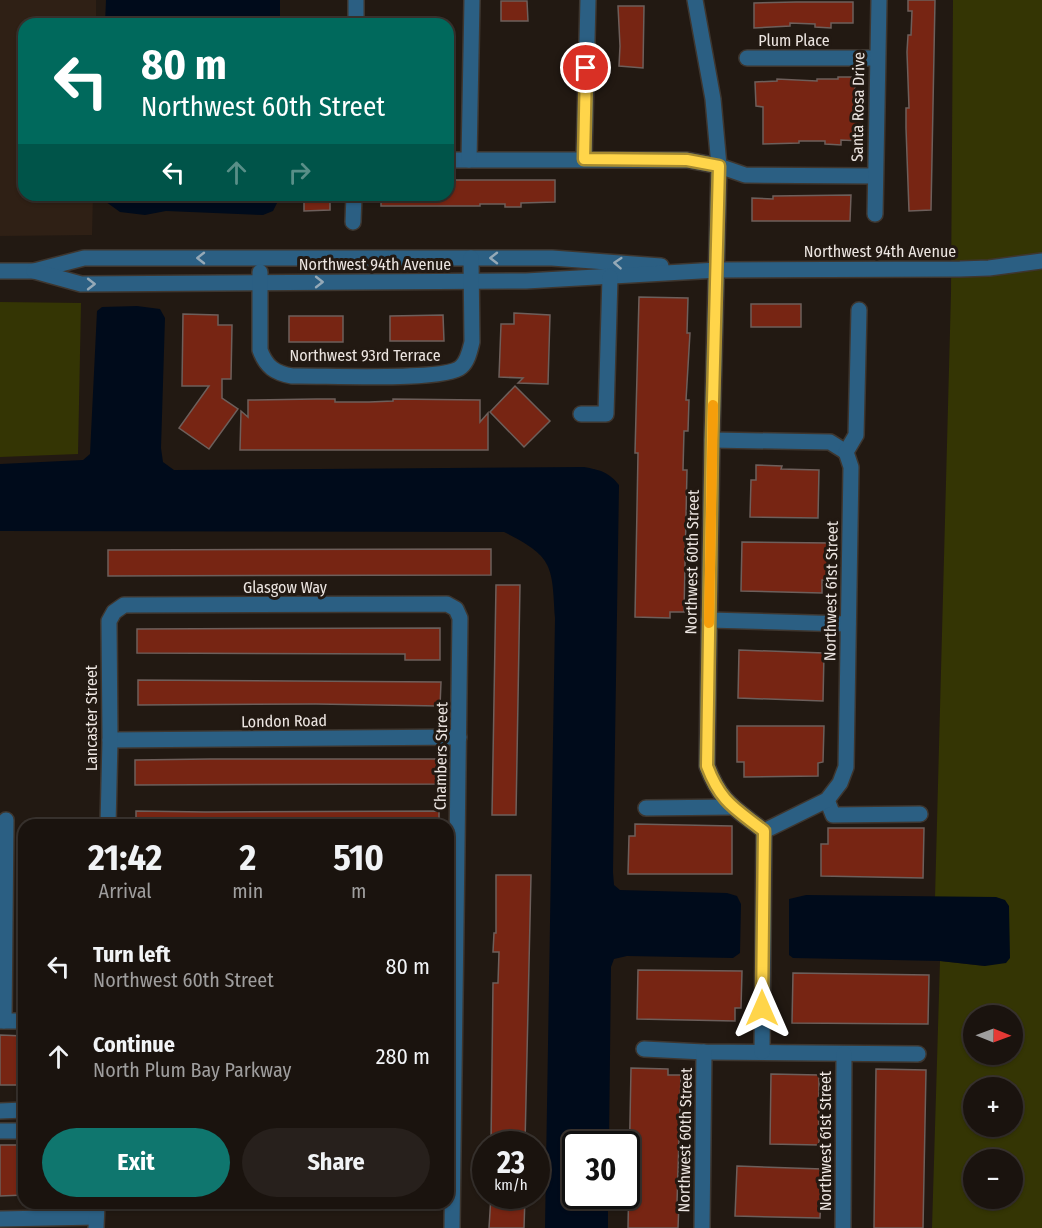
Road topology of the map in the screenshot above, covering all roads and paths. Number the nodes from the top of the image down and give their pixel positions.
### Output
1 (356, 0) edge
2 (472, 0) edge
3 (588, 0) edge
4 (695, 0) edge
5 (879, 0) edge
6 (356, 18) edge
7 (747, 58) dead end
8 (877, 58) junction
9 (584, 159) junction
10 (454, 160) edge
11 (469, 160) junction
12 (719, 166) junction
13 (875, 176) junction
14 (354, 201) edge
15 (875, 214) dead end
16 (353, 222) dead end
17 (260, 258) junction
18 (471, 258) junction
19 (1042, 261) edge
20 (718, 270) junction
21 (0, 271) edge
22 (34, 271) junction
23 (610, 277) junction
24 (260, 282) junction
25 (471, 282) junction
26 (859, 310) dead end
27 (582, 414) dead end
28 (712, 440) junction
29 (846, 452) junction
30 (456, 609) joint
31 (114, 612) joint
32 (709, 620) junction
33 (848, 624) junction
34 (459, 737) junction
35 (110, 740) junction
36 (826, 800) junction
37 (733, 807) junction
38 (646, 808) dead end
39 (920, 814) dead end
40 (108, 819) edge
41 (6, 820) dead end
42 (764, 831) junction
43 (454, 846) edge
44 (2, 1021) edge
45 (18, 1022) edge
46 (644, 1049) dead end
47 (704, 1052) junction
48 (762, 1052) junction
49 (844, 1054) junction
50 (918, 1054) dead end
51 (18, 1110) edge
52 (0, 1111) edge
53 (0, 1131) edge
54 (18, 1131) edge
55 (452, 1209) edge
56 (96, 1216) edge
57 (0, 1219) edge
58 (452, 1228) edge
59 (702, 1228) edge
60 (843, 1228) edge

1 - 6 street
2 - 11 street
3 - 9 street
4 - 12 street, Northwest 60th Street
5 - 8 street, Santa Rosa Drive
7 - 8 street, Plum Place
8 - 13 street, Santa Rosa Drive
9 - 11 street
9 - 12 street
10 - 11 street
12 - 13 street
12 - 20 street, Northwest 60th Street
13 - 15 street, Santa Rosa Drive
14 - 16 street
17 - 18 street, Northwest 94th Avenue
17 -> 22 street, Northwest 94th Avenue
17 - 24 street, Northwest 93rd Terrace
20 -> 18 street, Northwest 94th Avenue
18 - 25 street, Northwest 93rd Terrace
19 - 20 street, Northwest 94th Avenue
20 - 23 street, Northwest 94th Avenue
20 - 28 street, Northwest 60th Street
21 - 22 street, Northwest 94th Avenue
22 -> 24 street, Northwest 94th Avenue
23 - 25 street, Northwest 94th Avenue
23 - 27 street
24 -> 25 street, Northwest 94th Avenue
24 - 25 street, Northwest 93rd Terrace
26 - 29 street, Northwest 61st Street
28 - 29 street
28 - 32 street, Northwest 60th Street
29 - 33 street, Northwest 61st Street
30 - 31 street, Glasgow Way
30 - 34 street, Chambers Street
31 - 35 street, Lancaster Street
32 - 33 street
32 - 37 street, Northwest 60th Street
33 - 36 street, Northwest 61st Street
34 - 35 street, London Road
34 - 43 street, Chambers Street
35 - 40 street, Lancaster Street
36 - 39 street
36 - 42 street, Northwest 61st Street
37 - 38 street
37 - 42 street, Northwest 60th Street
41 - 44 street
42 - 48 street
44 - 45 street
46 - 47 street
47 - 48 street
47 - 59 street, Northwest 60th Street
48 - 49 street
49 - 50 street
49 - 60 street, Northwest 61st Street
51 - 52 street
53 - 54 street
55 - 58 street, Chambers Street
56 - 57 street

